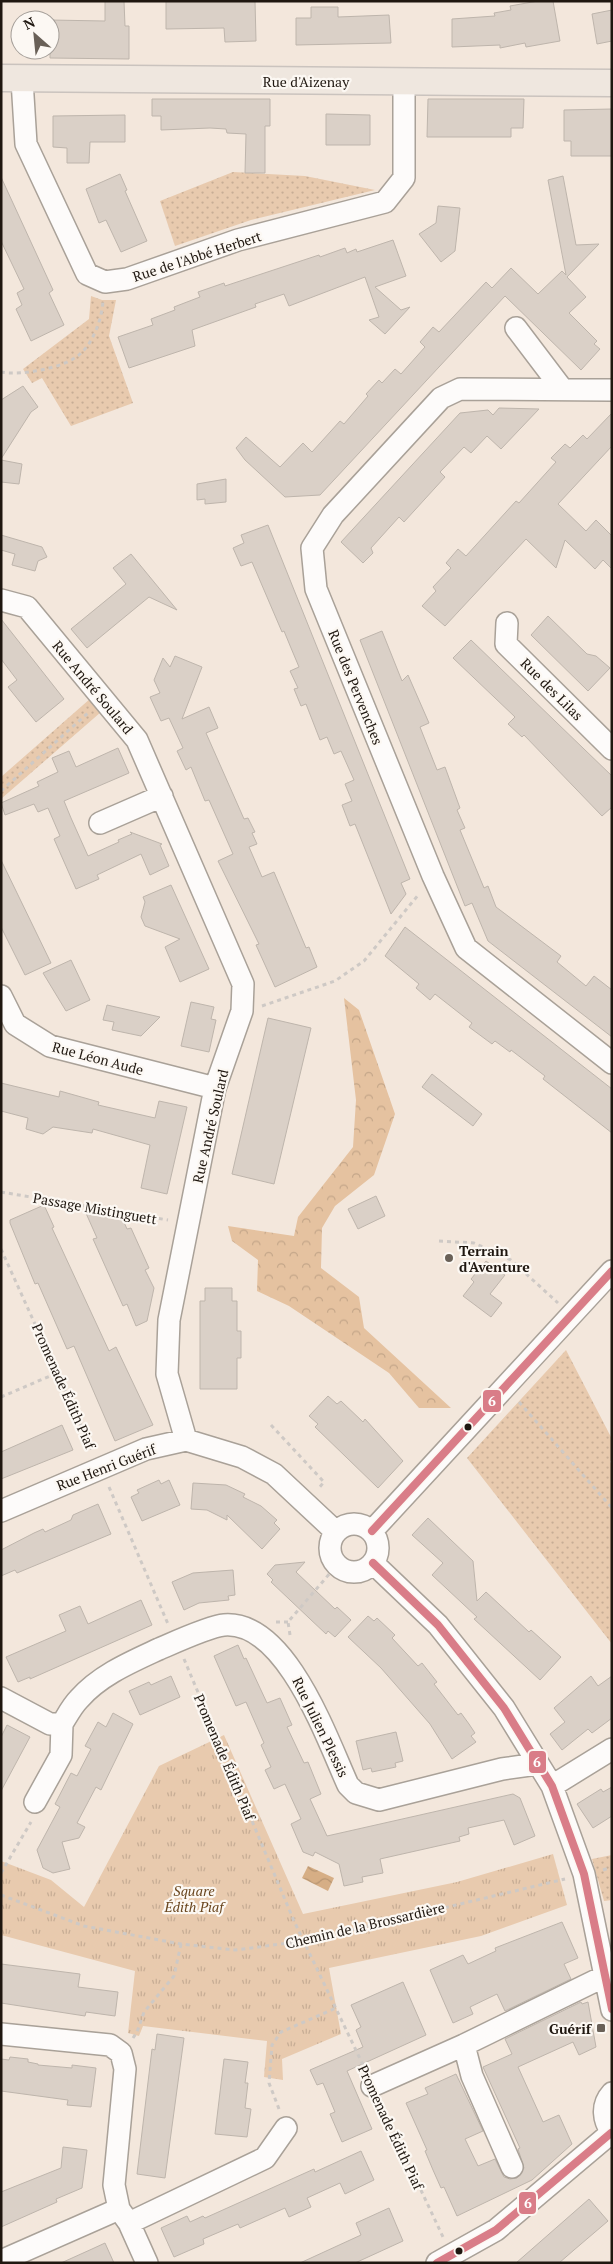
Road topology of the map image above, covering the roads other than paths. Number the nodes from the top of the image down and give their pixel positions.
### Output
1 (11, 79) edge
2 (404, 82) junction
3 (612, 83) edge
4 (516, 328) dead end
5 (564, 390) junction
6 (612, 390) edge
7 (1, 600) edge
8 (507, 623) dead end
9 (612, 749) edge
10 (162, 796) junction
11 (100, 823) dead end
12 (1, 996) edge
13 (612, 1063) edge
14 (215, 1088) junction
15 (612, 1271) edge
16 (186, 1440) junction
17 (1, 1511) edge
18 (336, 1532) junction
19 (372, 1532) junction
20 (373, 1563) junction
21 (1, 1698) edge
22 (62, 1724) junction
23 (612, 1749) edge
24 (537, 1764) junction
25 (552, 1786) junction
26 (35, 1802) road end
27 (605, 1976) junction
28 (612, 2010) edge
29 (1, 2034) edge
30 (464, 2045) junction
31 (372, 2086) road end
32 (612, 2092) edge
33 (286, 2128) road end
34 (611, 2133) edge
35 (512, 2167) dead end
36 (124, 2216) junction
37 (444, 2259) edge
38 (1, 2261) edge
39 (147, 2263) edge

1 - 2 main road, Rue d'Aizenay
1 - 2 street, Rue de l'Abbé Herbert
2 - 3 main road, Rue d'Aizenay
4 - 5 street
5 - 6 street, Rue des Pervenches
5 - 13 street, Rue des Pervenches
7 - 10 street, Rue André Soulard
8 - 9 street, Rue des Lilas
10 - 11 street
10 - 14 street, Rue André Soulard
12 - 14 street, Rue Léon Aude
14 - 16 street, Rue André Soulard
15 - 19 street
16 - 17 street, Rue Henri Guérif
16 - 18 street, Rue Henri Guérif
18 - 19 street
18 - 20 street
19 - 20 street
20 - 24 street
21 - 22 street
22 - 24 street, Rue Julien Plessis
22 - 26 street
23 - 25 street
24 - 25 street
25 - 27 street
27 - 28 street
27 - 30 street
29 - 36 street
30 - 31 street
30 - 35 street
32 - 34 street
33 - 36 street
34 - 37 street
36 - 38 street
36 - 39 street

